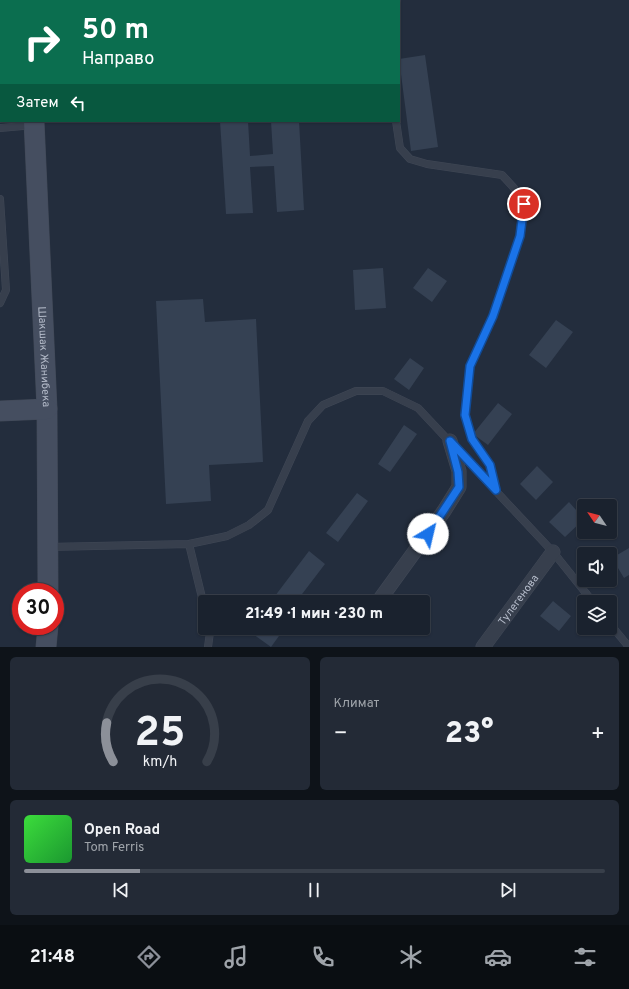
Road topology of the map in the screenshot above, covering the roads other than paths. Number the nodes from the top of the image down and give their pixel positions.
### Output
1 (396, 122) edge
2 (34, 123) edge
3 (0, 128) edge
4 (0, 199) edge
5 (0, 303) edge
6 (47, 409) junction
7 (0, 411) edge
8 (450, 441) junction
9 (496, 490) junction
10 (189, 544) junction
11 (48, 547) junction
12 (553, 552) junction
13 (48, 583) edge
14 (201, 595) edge
15 (383, 595) edge
16 (587, 595) edge
17 (617, 632) edge
18 (47, 635) edge
19 (210, 635) edge
20 (46, 647) edge
21 (208, 647) edge
22 (483, 647) edge
23 (629, 647) edge

1 - 9 lane
2 - 3 lane
2 - 6 main road, Шакшак Жанибека
4 - 5 lane
6 - 7 main road
6 - 11 main road, Шакшак Жанибека
8 - 9 lane
8 - 10 lane
8 - 15 street
9 - 12 lane
10 - 11 lane
10 - 14 lane
11 - 13 main road, Шакшак Жанибека
12 - 16 lane
12 - 22 street, Тулегенова
17 - 23 lane
18 - 20 main road
19 - 21 lane

